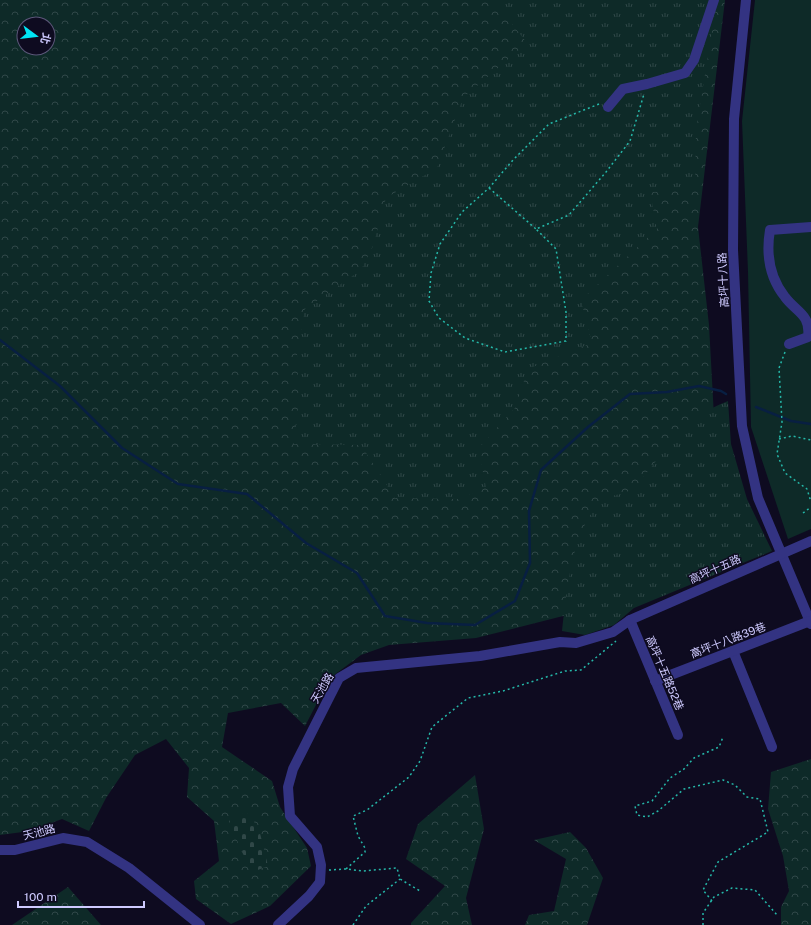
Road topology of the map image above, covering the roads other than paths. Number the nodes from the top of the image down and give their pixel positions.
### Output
1 (714, 0) edge
2 (746, 0) edge
3 (608, 107) road end
4 (811, 227) edge
5 (788, 344) road end
6 (811, 541) edge
7 (781, 553) junction
8 (630, 620) junction
9 (810, 622) edge
10 (733, 651) junction
11 (655, 681) junction
12 (678, 735) dead end
13 (772, 746) dead end
14 (0, 850) edge
15 (200, 925) edge
16 (278, 925) edge

1 - 3 street
2 - 7 street, 高坪十八路
4 - 5 street
6 - 7 street, 高坪十五路
7 - 8 street, 高坪十五路
7 - 9 street, 高坪十八路
8 - 11 street, 高坪十五路52巷
8 - 16 street, 天池路
9 - 10 street, 高坪十八路39巷
10 - 11 street, 高坪十八路39巷
10 - 13 street
11 - 12 street, 高坪十五路52巷
14 - 15 street, 天池路

